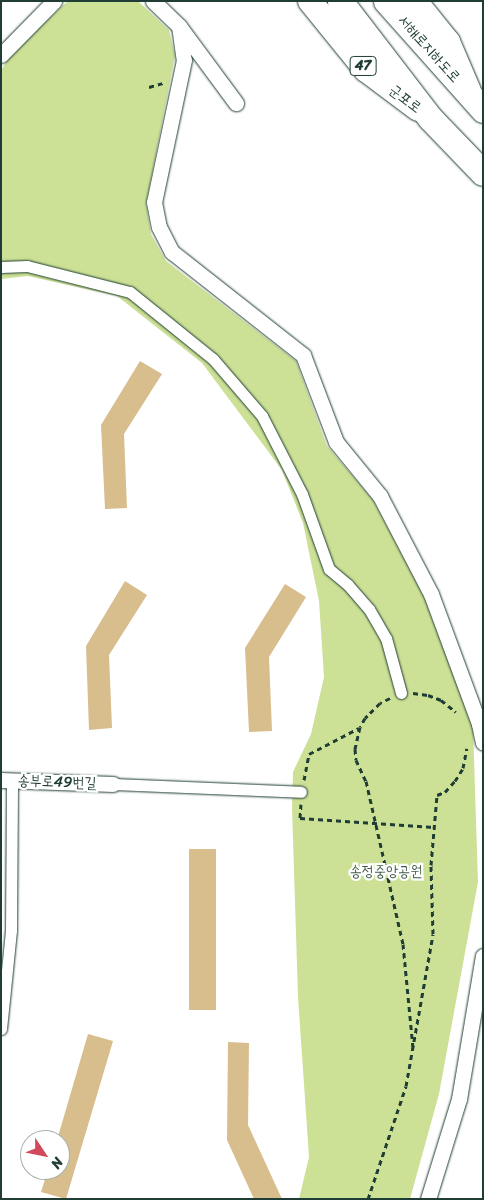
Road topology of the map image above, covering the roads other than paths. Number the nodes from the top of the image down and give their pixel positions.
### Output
1 (54, 1) edge
2 (153, 1) edge
3 (310, 1) edge
4 (340, 1) edge
5 (386, 1) edge
6 (415, 1) edge
7 (179, 26) junction
8 (1, 55) edge
9 (236, 103) dead end
10 (477, 104) edge
11 (430, 118) junction
12 (483, 173) edge
13 (1, 267) edge
14 (401, 693) road end
15 (483, 743) edge
16 (7, 780) edge
17 (112, 784) joint
18 (301, 792) road end
19 (483, 956) edge
20 (1, 1029) edge
21 (428, 1199) edge

1 - 8 street
2 - 7 street
3 - 11 main road, 군포로 / 47
4 - 11 highway, 47
5 - 10 highway, 서해로지하도로
6 - 10 main road
7 - 9 street
7 - 15 street
11 - 12 highway, 군포로 / 47
13 - 14 street
16 - 17 street, 송부로49번길
16 - 20 street
17 - 18 street
19 - 21 street

